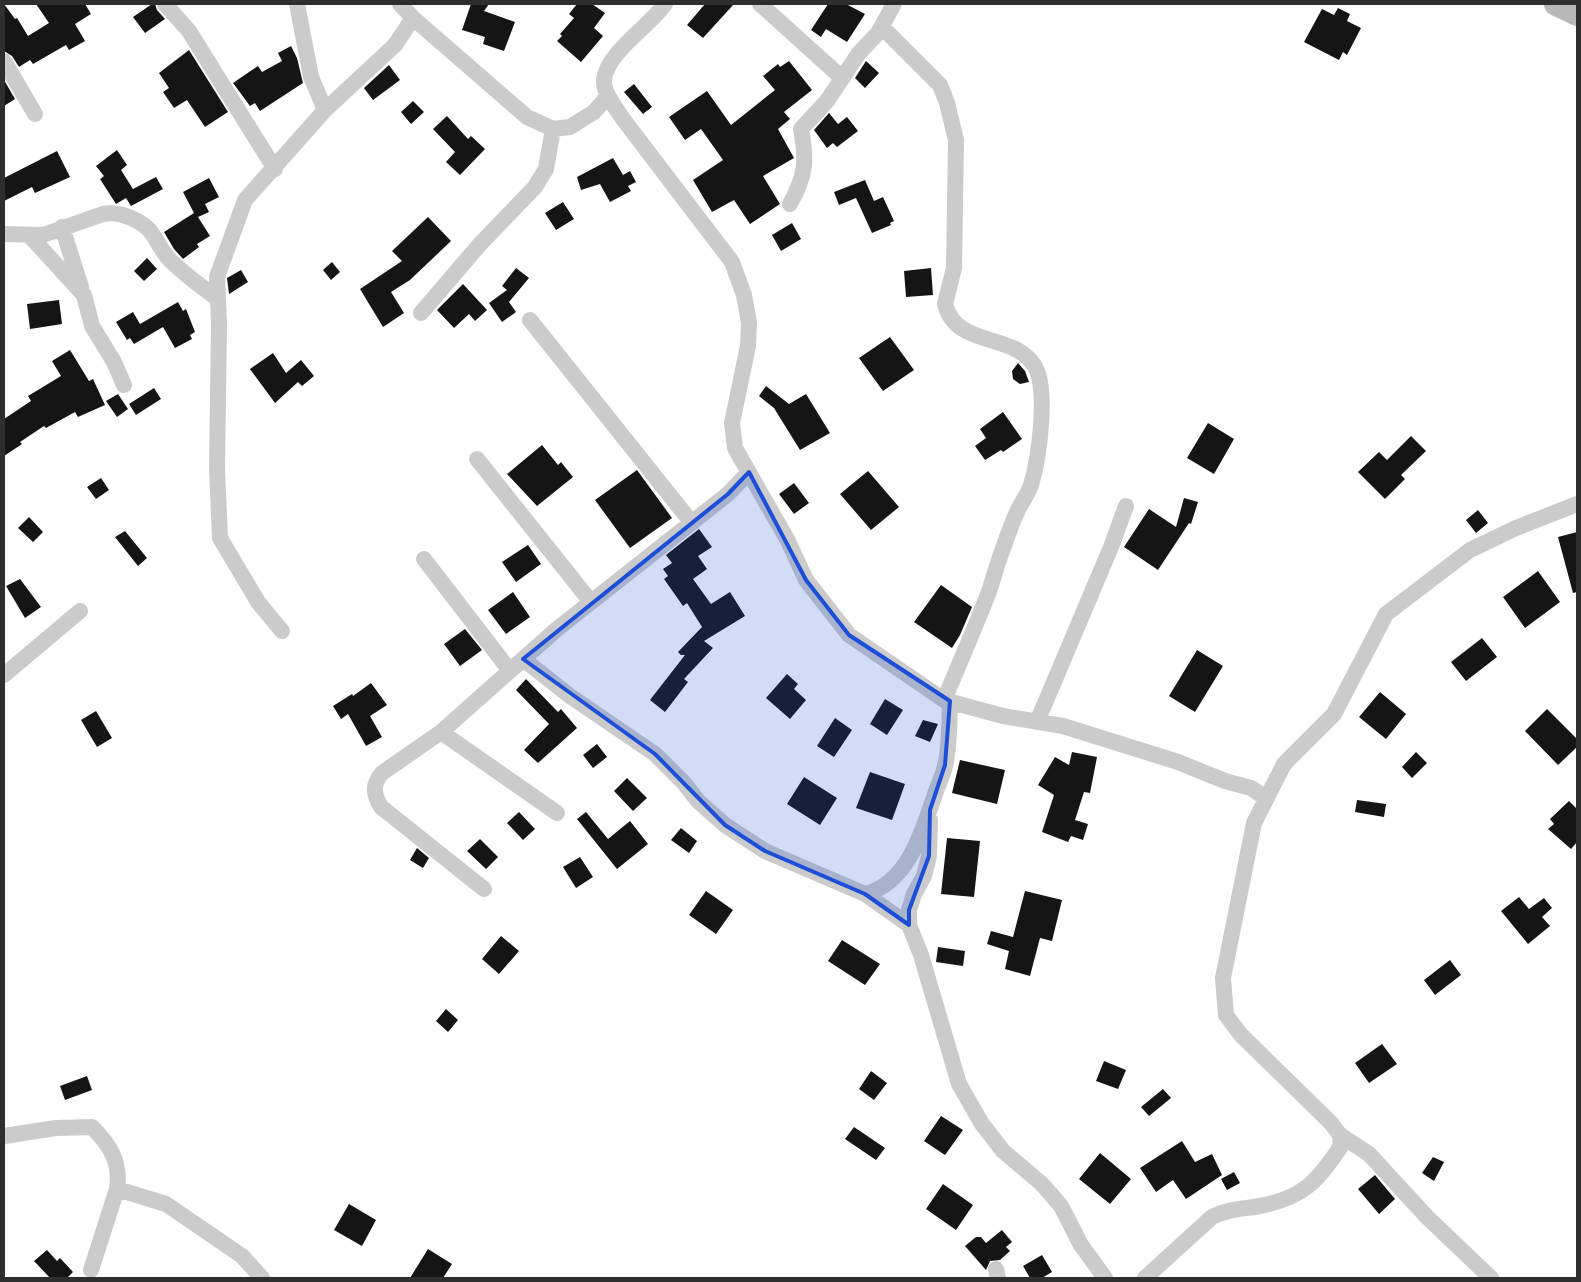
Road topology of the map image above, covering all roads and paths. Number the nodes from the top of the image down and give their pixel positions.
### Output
1 (165, 4) edge
2 (297, 4) edge
3 (400, 4) edge
4 (666, 4) edge
5 (760, 4) edge
6 (894, 4) edge
7 (1556, 4) edge
8 (1577, 14) edge
9 (413, 18) junction
10 (882, 27) junction
11 (4, 62) edge
12 (841, 77) junction
13 (608, 96) junction
14 (325, 110) junction
15 (35, 114) dead end
16 (552, 130) junction
17 (275, 169) junction
18 (790, 204) dead end
19 (62, 227) junction
20 (4, 234) edge
21 (29, 236) junction
22 (84, 295) junction
23 (218, 299) junction
24 (421, 313) dead end
25 (530, 320) dead end
26 (124, 385) dead end
27 (477, 459) dead end
28 (748, 472) junction
29 (1577, 504) edge
30 (1126, 506) dead end
31 (692, 523) junction
32 (424, 559) dead end
33 (591, 602) junction
34 (80, 611) dead end
35 (282, 631) dead end
36 (523, 659) junction
37 (510, 671) junction
38 (4, 675) edge
39 (947, 700) junction
40 (1037, 722) junction
41 (440, 732) junction
42 (1266, 798) junction
43 (930, 810) junction
44 (558, 813) dead end
45 (484, 889) dead end
46 (865, 894) junction
47 (909, 925) junction
48 (1340, 1135) junction
49 (4, 1136) edge
50 (117, 1189) junction
51 (92, 1270) dead end
52 (262, 1278) edge
53 (1105, 1278) edge
54 (1145, 1278) edge
55 (1491, 1278) edge

1 - 17 street
2 - 14 street
3 - 9 street
4 - 13 street
5 - 12 street
6 - 10 street
7 - 8 main road
9 - 14 street
9 - 16 street
10 - 12 street
10 - 39 street
11 - 15 street
12 - 18 street
13 - 16 street
13 - 28 street
14 - 17 street
16 - 24 street
17 - 23 street
19 - 21 street
19 - 22 street
19 - 23 street
20 - 21 street
21 - 22 street
22 - 26 street
23 - 35 street
25 - 31 street
27 - 33 street
28 - 31 street
28 - 39 street
29 - 42 street
30 - 40 street
31 - 33 street
32 - 37 street
33 - 36 street
34 - 38 street
36 - 37 street
36 - 46 street
37 - 41 street
39 - 40 street
39 - 43 street
40 - 42 street
41 - 44 street
41 - 45 street
42 - 48 street
43 - 46 street
43 - 47 street
46 - 47 street
47 - 53 street
48 - 54 street
48 - 55 street
49 - 50 street
50 - 51 street
50 - 52 street

